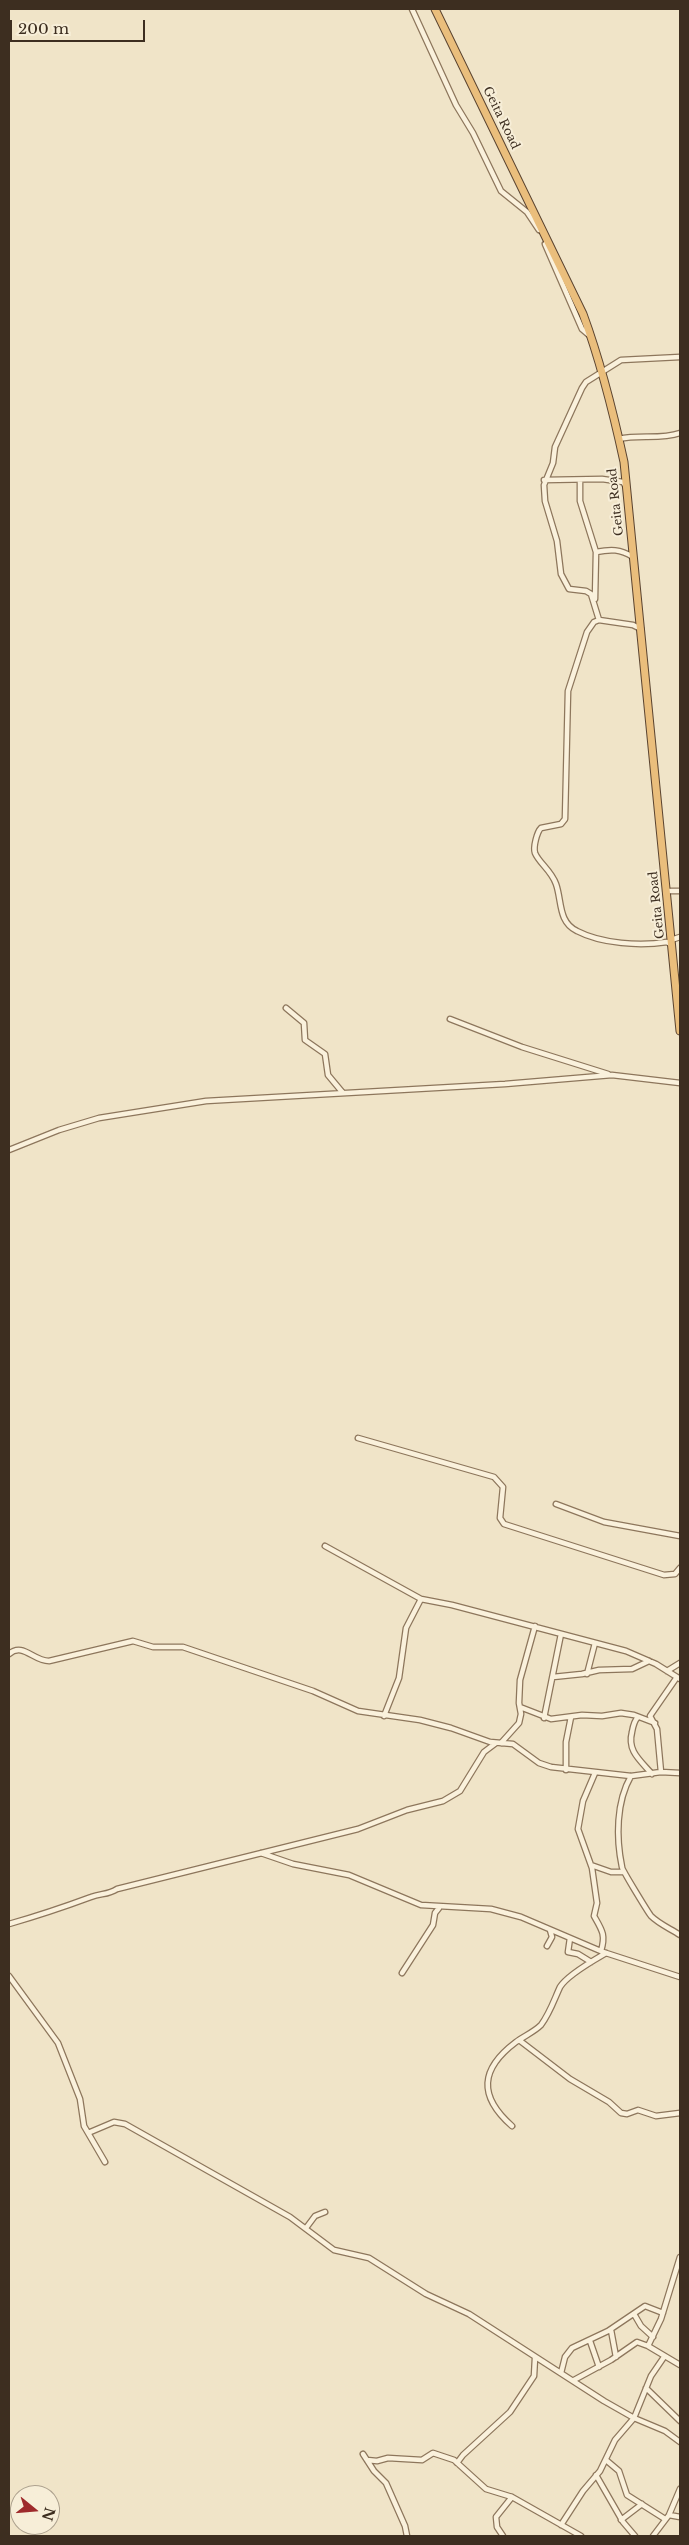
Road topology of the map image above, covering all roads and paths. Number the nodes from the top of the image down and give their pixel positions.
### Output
1 (412, 9) edge
2 (435, 9) edge
3 (592, 339) junction
4 (680, 357) edge
5 (603, 372) junction
6 (680, 433) edge
7 (619, 439) junction
8 (544, 480) junction
9 (580, 480) junction
10 (626, 486) junction
11 (596, 552) junction
12 (634, 557) junction
13 (595, 603) junction
14 (598, 620) junction
15 (641, 629) junction
16 (667, 891) junction
17 (680, 891) edge
18 (680, 937) edge
19 (672, 942) junction
20 (286, 1008) dead end
21 (679, 1012) edge
22 (450, 1019) dead end
23 (680, 1031) edge
24 (612, 1075) junction
25 (680, 1083) edge
26 (344, 1093) junction
27 (9, 1150) edge
28 (358, 1438) dead end
29 (556, 1504) dead end
30 (680, 1536) edge
31 (325, 1546) dead end
32 (680, 1568) edge
33 (422, 1599) junction
34 (535, 1626) junction
35 (562, 1634) junction
36 (595, 1643) junction
37 (9, 1654) edge
38 (650, 1661) junction
39 (680, 1663) edge
40 (667, 1671) junction
41 (587, 1674) junction
42 (553, 1677) junction
43 (678, 1678) edge
44 (520, 1708) junction
45 (384, 1716) junction
46 (638, 1716) junction
47 (571, 1717) junction
48 (544, 1718) junction
49 (655, 1723) junction
50 (498, 1743) junction
51 (566, 1770) junction
52 (661, 1772) junction
53 (595, 1773) junction
54 (680, 1773) edge
55 (652, 1774) junction
56 (631, 1776) junction
57 (261, 1853) junction
58 (591, 1865) junction
59 (624, 1872) junction
60 (439, 1908) junction
61 (9, 1924) edge
62 (550, 1930) junction
63 (680, 1935) edge
64 (570, 1938) junction
65 (547, 1946) dead end
66 (604, 1952) junction
67 (591, 1962) junction
68 (402, 1973) dead end
69 (9, 1976) edge
70 (680, 1977) edge
71 (520, 2040) junction
72 (680, 2113) edge
73 (512, 2126) dead end
74 (88, 2133) junction
75 (105, 2162) dead end
76 (325, 2212) dead end
77 (306, 2228) junction
78 (680, 2257) edge
79 (663, 2313) junction
80 (634, 2314) junction
81 (611, 2330) junction
82 (653, 2337) junction
83 (590, 2341) junction
84 (648, 2346) junction
85 (616, 2357) junction
86 (664, 2357) junction
87 (535, 2358) junction
88 (680, 2365) edge
89 (599, 2367) junction
90 (561, 2373) junction
91 (574, 2380) junction
92 (646, 2388) junction
93 (634, 2418) junction
94 (680, 2421) edge
95 (680, 2442) edge
96 (363, 2454) dead end
97 (366, 2460) junction
98 (606, 2460) junction
99 (457, 2463) junction
100 (596, 2476) junction
101 (680, 2489) edge
102 (512, 2496) junction
103 (642, 2504) junction
104 (667, 2517) junction
105 (680, 2518) edge
106 (621, 2520) junction
107 (562, 2524) junction
108 (408, 2536) edge
109 (504, 2536) edge
110 (581, 2536) edge
111 (636, 2536) edge
112 (653, 2536) edge

1 - 3 street
2 - 3 highway, Geita Road
3 - 5 highway, Geita Road
4 - 5 street
5 - 7 highway, Geita Road
5 - 8 street
6 - 7 street
7 - 10 highway, Geita Road
8 - 9 street
8 - 13 street
9 - 10 street
9 - 11 street
10 - 12 highway, Geita Road
11 - 12 street
11 - 13 street
12 - 15 highway, Geita Road
13 - 14 street
14 - 15 street
14 - 19 street
15 - 16 highway, Geita Road
16 - 17 street
16 - 19 highway, Geita Road
18 - 19 street
19 - 21 highway, Geita Road
20 - 26 street
21 - 23 highway, Geita Road
22 - 24 street
24 - 25 street
24 - 26 street
26 - 27 street
28 - 32 street
29 - 30 street
31 - 33 street
33 - 34 street
33 - 45 street
34 - 35 street
34 - 44 street
35 - 36 street
35 - 42 street
36 - 38 street
36 - 41 street
37 - 45 street
38 - 40 street
38 - 41 street
39 - 40 street
40 - 43 street
41 - 42 street
42 - 48 street
43 - 49 street
44 - 48 street
44 - 50 street
45 - 50 street
46 - 47 street
46 - 49 street
46 - 55 street
47 - 48 street
47 - 51 street
49 - 52 street
50 - 51 street
50 - 57 street
51 - 53 street
52 - 54 street
52 - 55 street
53 - 56 street
53 - 58 street
55 - 56 street
56 - 59 street
57 - 60 street
57 - 61 street
58 - 59 street
58 - 66 street
59 - 63 street
60 - 62 street
60 - 68 street
62 - 64 street
62 - 65 street
64 - 66 street
64 - 67 street
66 - 67 street
66 - 70 street
67 - 71 street
69 - 74 street
71 - 72 street
71 - 73 street
74 - 75 street
74 - 77 street
76 - 77 street
77 - 87 street
78 - 79 street
79 - 80 street
79 - 82 street
80 - 81 street
80 - 82 street
81 - 83 street
81 - 85 street
82 - 84 street
83 - 89 street
83 - 90 street
84 - 85 street
84 - 86 street
85 - 89 street
86 - 88 street
86 - 92 street
87 - 90 street
87 - 99 street
89 - 91 street
90 - 91 street
91 - 93 street
92 - 93 street
92 - 94 street
93 - 95 street
93 - 98 street
96 - 97 street
97 - 99 street
97 - 108 street
98 - 100 street
98 - 103 street
99 - 102 street
100 - 106 street
100 - 107 street
101 - 104 street
102 - 107 street
102 - 109 street
103 - 104 street
103 - 106 street
104 - 105 street
104 - 112 street
106 - 111 street
107 - 110 street

